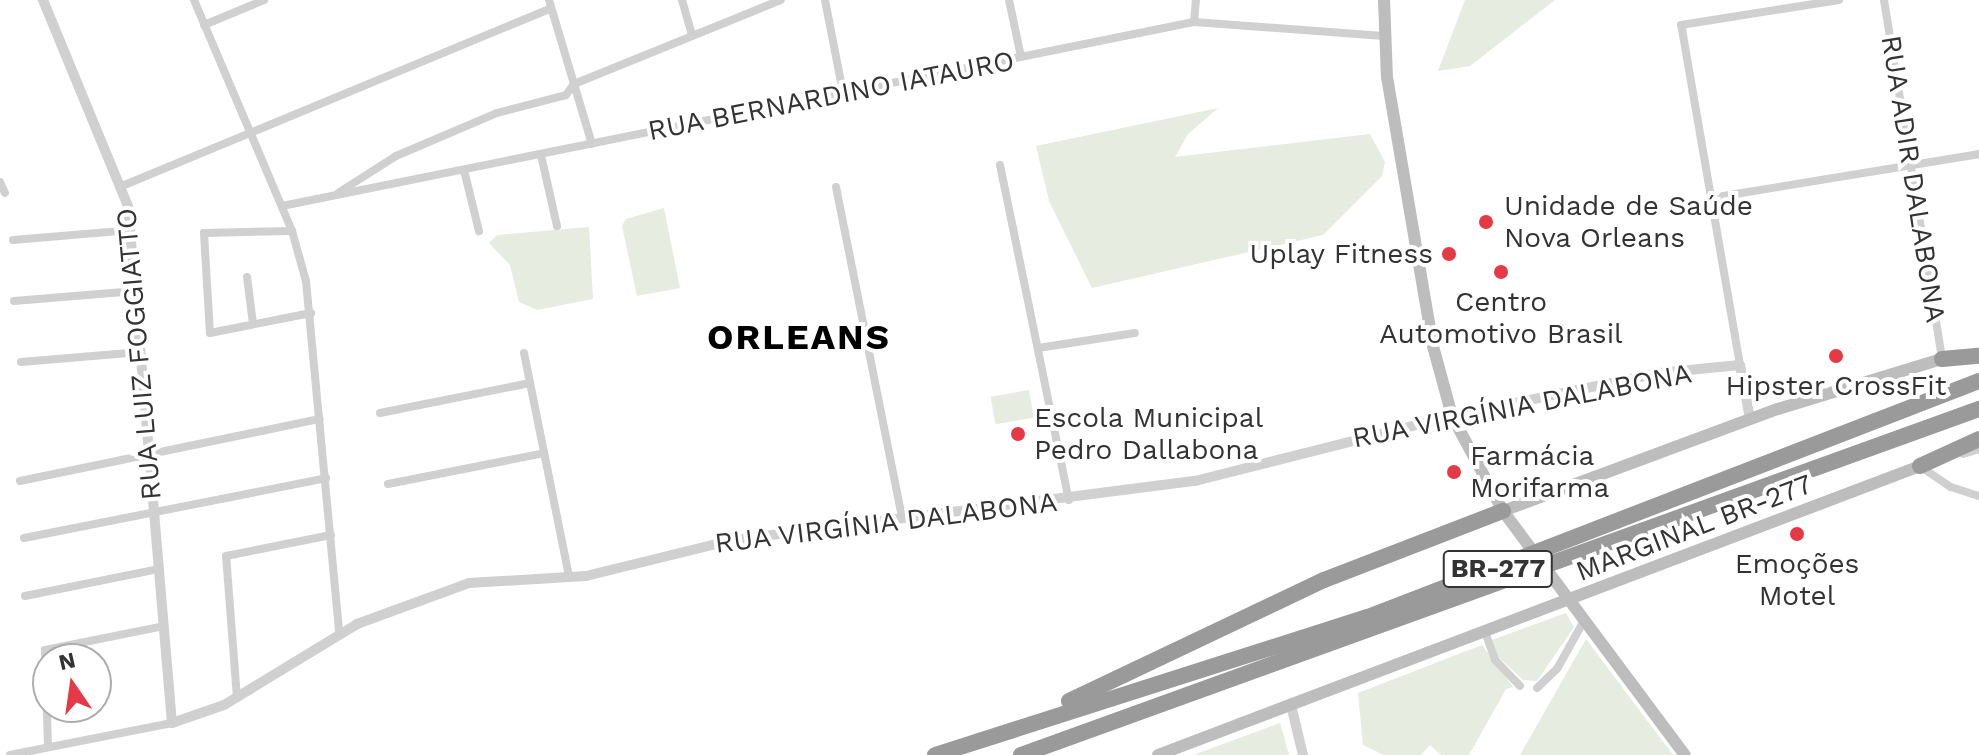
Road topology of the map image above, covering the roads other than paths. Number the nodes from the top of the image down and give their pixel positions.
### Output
1 (43, 0) edge
2 (194, 0) edge
3 (264, 0) edge
4 (682, 0) edge
5 (781, 0) edge
6 (825, 0) edge
7 (1009, 0) edge
8 (1196, 0) edge
9 (1384, 0) edge
10 (1839, 0) edge
11 (1884, 0) edge
12 (550, 4) edge
13 (1194, 22) junction
14 (204, 25) junction
15 (692, 36) junction
16 (1383, 36) junction
17 (1021, 57) junction
18 (574, 84) junction
19 (843, 93) junction
20 (249, 133) junction
21 (592, 144) junction
22 (1979, 154) edge
23 (541, 155) junction
24 (1000, 165) dead end
25 (1911, 165) junction
26 (464, 170) junction
27 (0, 182) edge
28 (122, 186) junction
29 (836, 187) dead end
30 (5, 193) dead end
31 (334, 196) junction
32 (1711, 198) junction
33 (282, 206) junction
34 (557, 226) dead end
35 (131, 230) junction
36 (292, 231) junction
37 (479, 231) dead end
38 (13, 240) dead end
39 (247, 277) dead end
40 (136, 291) junction
41 (14, 301) dead end
42 (311, 313) junction
43 (253, 324) junction
44 (1135, 333) dead end
45 (1038, 348) junction
46 (1979, 348) edge
47 (141, 352) junction
48 (524, 353) dead end
49 (1979, 356) edge
50 (1942, 359) junction
51 (21, 362) dead end
52 (1740, 365) junction
53 (1979, 381) edge
54 (530, 383) junction
55 (1979, 409) edge
56 (380, 413) dead end
57 (1452, 416) junction
58 (320, 419) junction
59 (1750, 419) junction
60 (1979, 439) edge
61 (1979, 449) edge
62 (544, 453) junction
63 (149, 455) junction
64 (1920, 466) junction
65 (326, 478) junction
66 (20, 481) dead end
67 (388, 484) dead end
68 (1979, 496) edge
69 (1069, 500) junction
70 (154, 512) junction
71 (1507, 516) junction
72 (902, 518) junction
73 (331, 535) junction
74 (24, 538) dead end
75 (159, 569) junction
76 (569, 577) junction
77 (1568, 594) junction
78 (25, 596) dead end
79 (1586, 619) junction
80 (164, 626) junction
81 (339, 632) junction
82 (1485, 632) junction
83 (1520, 686) dead end
84 (1537, 688) dead end
85 (237, 698) junction
86 (1291, 705) junction
87 (172, 723) junction
88 (1008, 731) junction
89 (48, 747) junction
90 (10, 755) edge
91 (935, 755) edge
92 (1021, 755) edge
93 (1158, 755) edge
94 (1303, 755) edge
95 (1685, 755) edge

1 - 28 street, RUA LUIZ FOGGIATTO
2 - 14 street
3 - 14 street
4 - 15 street
5 - 15 street
6 - 19 street
7 - 17 street
8 - 13 street
9 - 16 main road
10 - 32 street
11 - 25 street, RUA ADIR DALABONA
12 - 18 street
12 - 20 street
13 - 16 street, RUA BERNARDINO IATAURO
13 - 17 street, RUA BERNARDINO IATAURO
14 - 20 street
15 - 18 street
16 - 57 main road
17 - 19 street, RUA BERNARDINO IATAURO
18 - 21 street
18 - 31 street
19 - 21 street, RUA BERNARDINO IATAURO
20 - 28 street
20 - 33 street
21 - 23 street, RUA BERNARDINO IATAURO
22 - 25 street
23 - 26 street, RUA BERNARDINO IATAURO
23 - 34 street
24 - 45 street
25 - 32 street
25 - 50 street, RUA ADIR DALABONA
26 - 31 street, RUA BERNARDINO IATAURO
26 - 37 street
27 - 30 street
28 - 35 street, RUA LUIZ FOGGIATTO
29 - 72 street
31 - 33 street, RUA BERNARDINO IATAURO
32 - 52 street
33 - 36 street
35 - 38 street
35 - 40 street, RUA LUIZ FOGGIATTO
36 - 42 street
36 - 43 street
39 - 43 street
40 - 41 street
40 - 47 street, RUA LUIZ FOGGIATTO
42 - 43 street
42 - 58 street
44 - 45 street
45 - 69 street
46 - 50 street
47 - 51 street
47 - 63 street, RUA LUIZ FOGGIATTO
48 - 54 street
49 - 50 highway
50 - 59 main road
52 - 57 street, RUA VIRGÍNIA DALABONA
52 - 59 street
53 - 88 highway, BR-277
54 - 56 street
54 - 62 street
55 - 92 highway, BR-277
57 - 69 street, RUA VIRGÍNIA DALABONA
57 - 71 main road
58 - 63 street
58 - 65 street
59 - 71 main road
60 - 64 highway
61 - 64 street, MARGINAL BR-277
62 - 67 street
62 - 76 street
63 - 66 street
63 - 70 street, RUA LUIZ FOGGIATTO
64 - 68 street
64 - 77 main road, MARGINAL BR-277
65 - 70 street
65 - 73 street
69 - 72 street, RUA VIRGÍNIA DALABONA
70 - 74 street
70 - 75 street, RUA LUIZ FOGGIATTO
71 - 77 main road
71 - 88 highway
72 - 76 street, RUA VIRGÍNIA DALABONA
73 - 81 street
73 - 85 street
75 - 78 street
75 - 80 street, RUA LUIZ FOGGIATTO
76 - 81 street, RUA VIRGÍNIA DALABONA
77 - 79 main road
77 - 82 main road, MARGINAL BR-277
79 - 84 street
79 - 95 main road
80 - 87 street, RUA LUIZ FOGGIATTO
80 - 89 street
81 - 85 street, RUA VIRGÍNIA DALABONA
82 - 83 street
82 - 86 main road, MARGINAL BR-277
85 - 87 street, RUA VIRGÍNIA DALABONA
86 - 93 main road, MARGINAL BR-277
86 - 94 street
87 - 89 street, RUA VIRGÍNIA DALABONA
88 - 91 highway, BR-277
89 - 90 street, RUA VIRGÍNIA DALABONA

